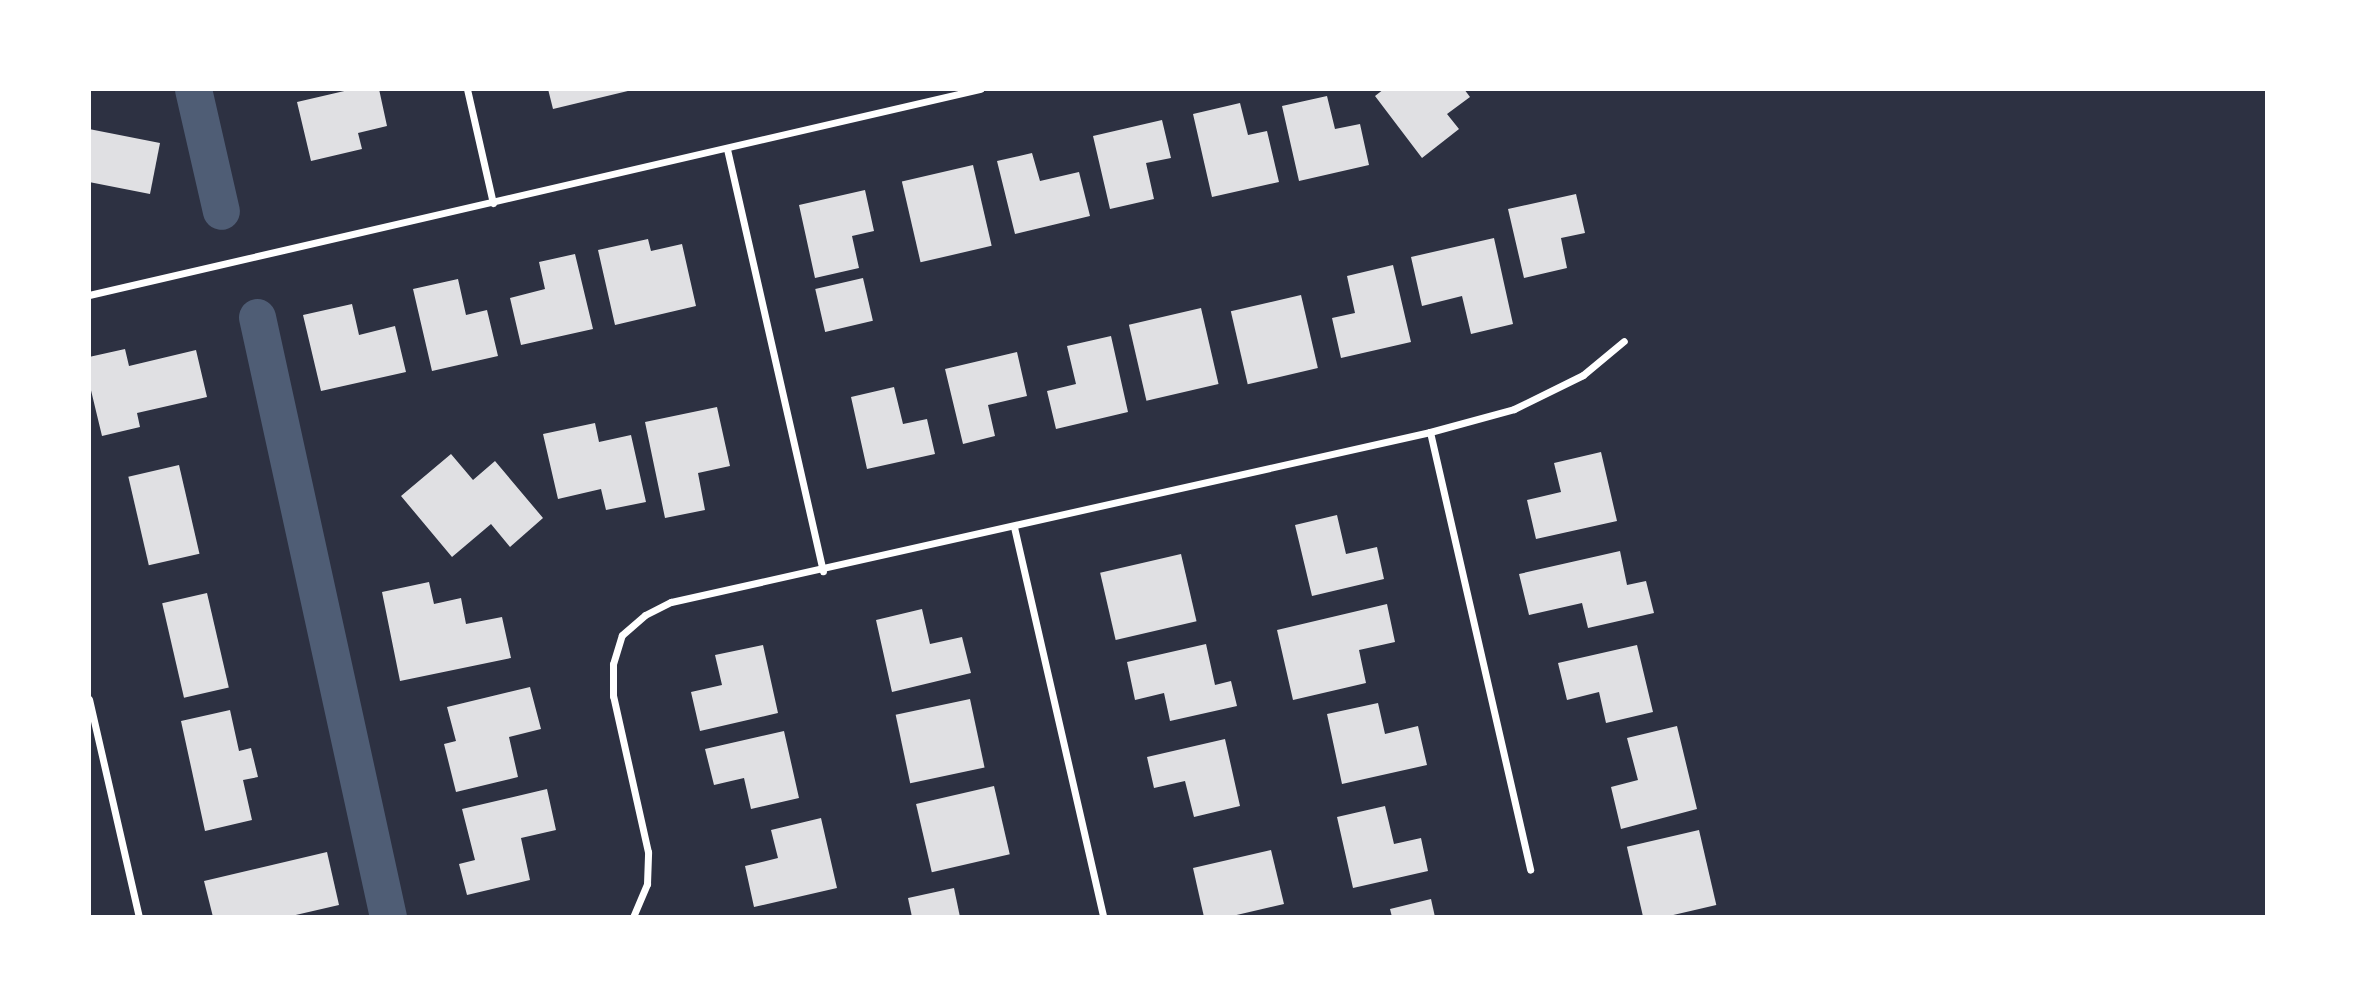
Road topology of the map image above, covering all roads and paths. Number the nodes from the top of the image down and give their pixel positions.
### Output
1 (467, 89) edge
2 (980, 89) edge
3 (727, 149) junction
4 (493, 203) junction
5 (89, 295) edge
6 (1625, 341) dead end
7 (1430, 432) junction
8 (1014, 527) junction
9 (823, 571) junction
10 (89, 699) edge
11 (1530, 870) dead end
12 (636, 915) edge
13 (139, 917) edge
14 (1103, 917) edge

1 - 4 street
2 - 3 street
3 - 4 street
3 - 9 street
4 - 5 street
6 - 7 street
7 - 8 street
7 - 11 street
8 - 9 street
8 - 14 street
9 - 12 street
10 - 13 street

